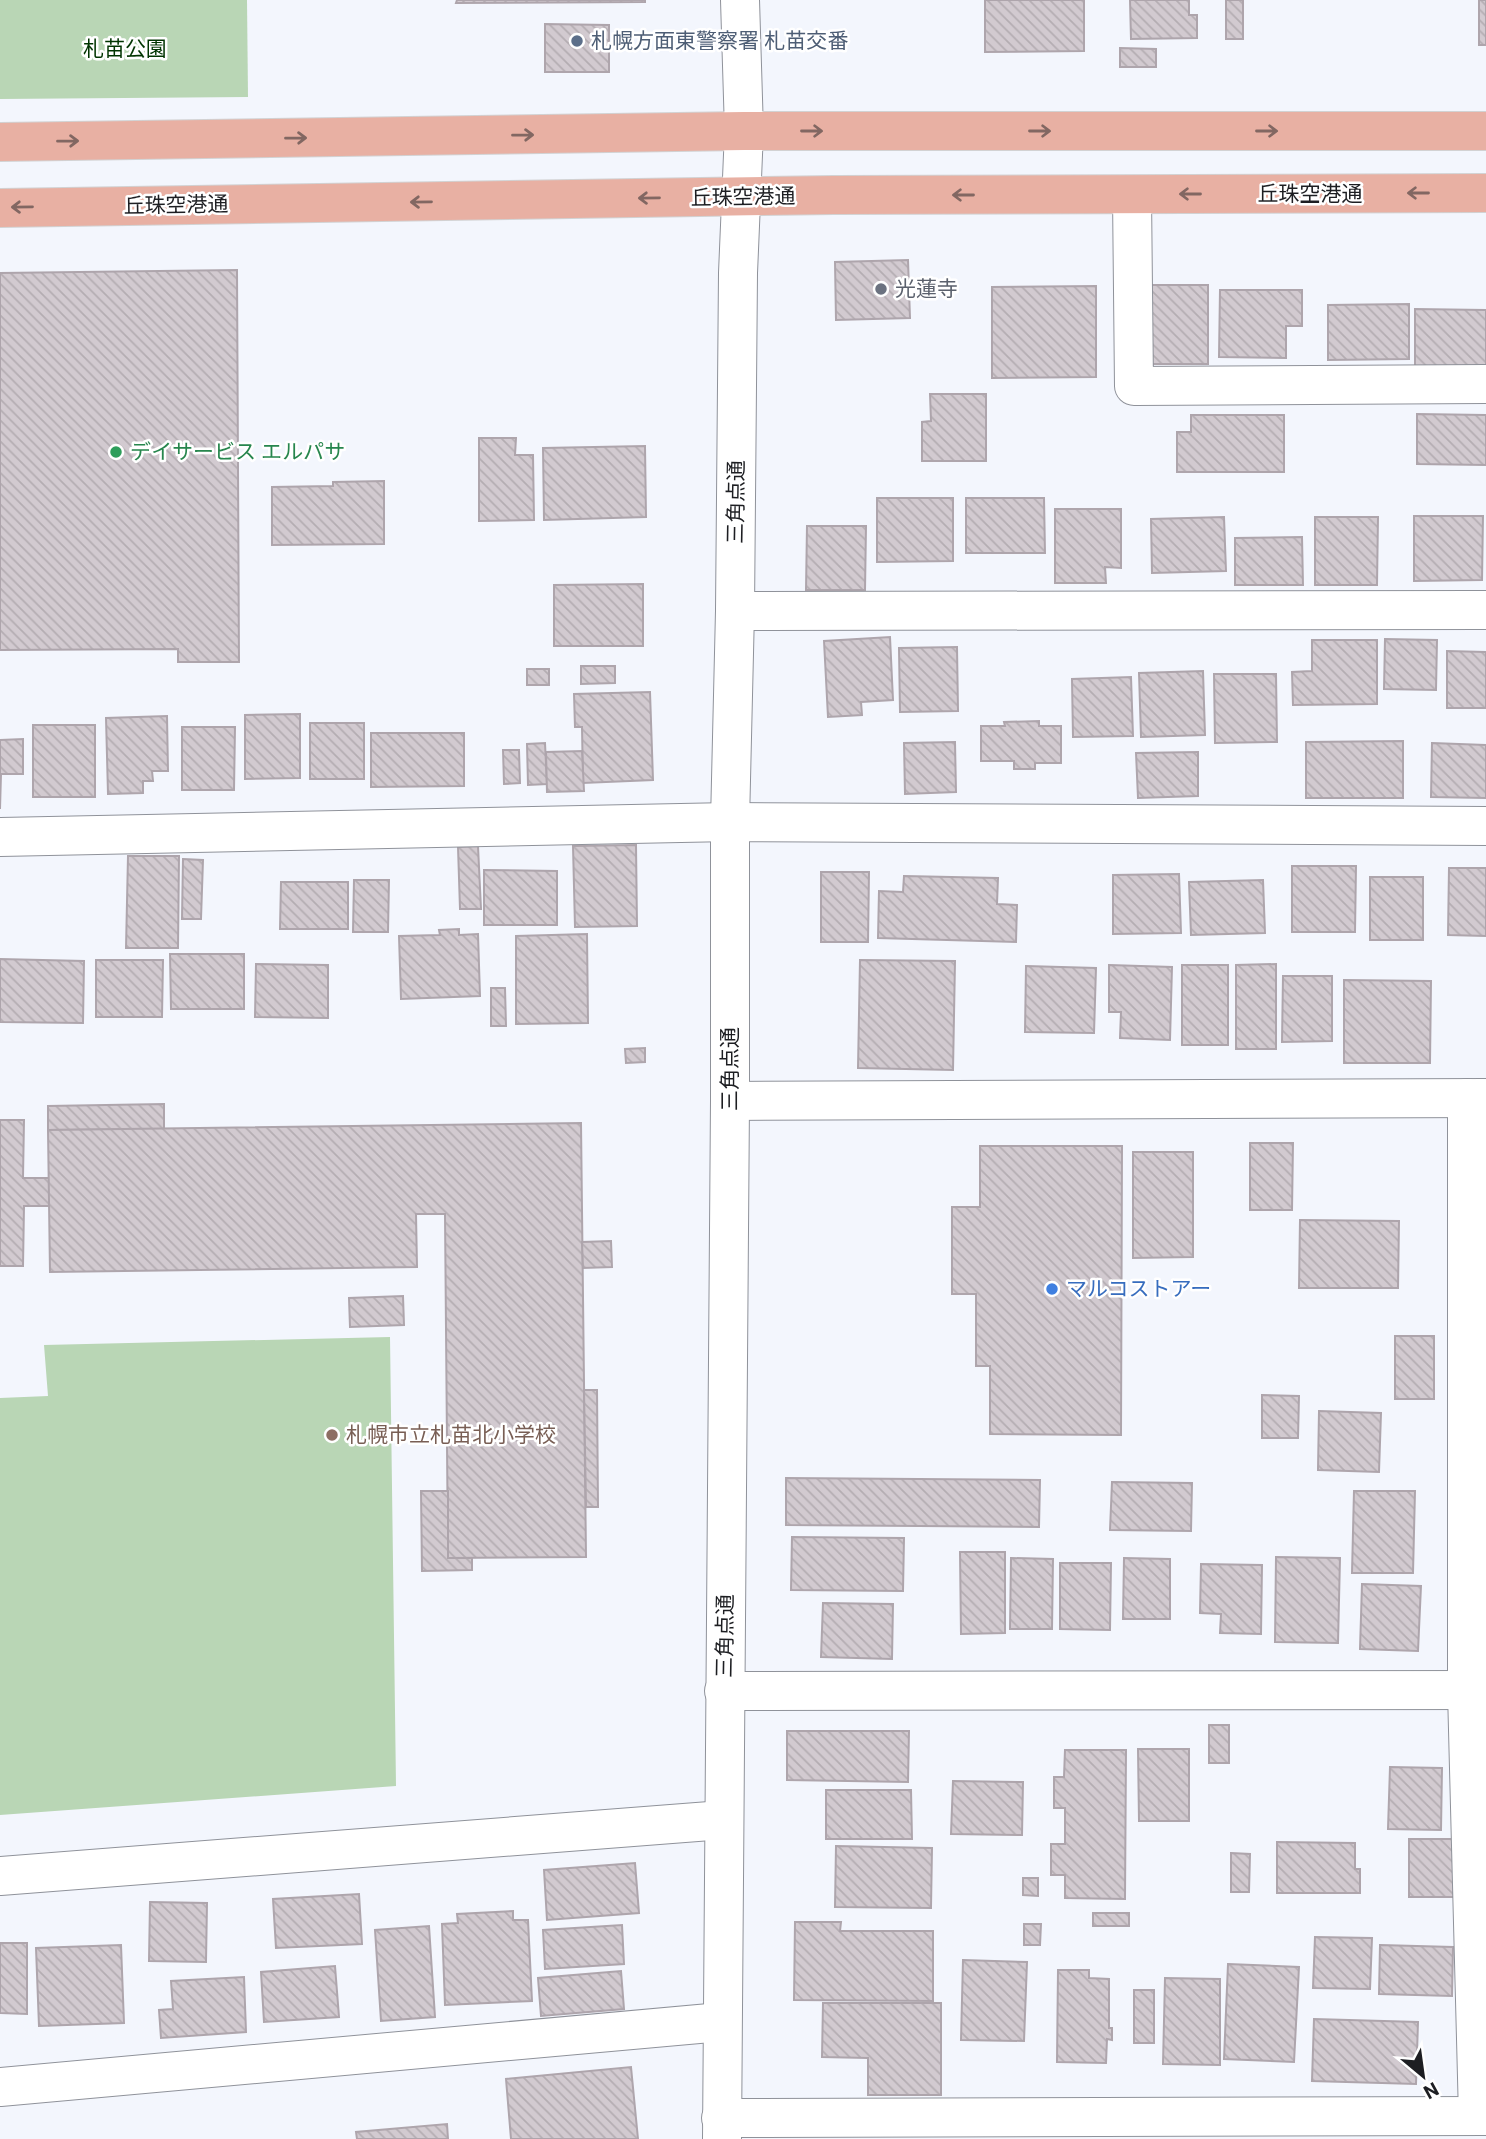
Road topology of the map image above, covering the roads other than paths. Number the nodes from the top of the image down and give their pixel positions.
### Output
1 (740, 0) edge
2 (744, 131) junction
3 (1486, 131) edge
4 (0, 142) edge
5 (1486, 193) edge
6 (1132, 195) junction
7 (741, 197) junction
8 (0, 208) edge
9 (1486, 384) edge
10 (1486, 610) edge
11 (735, 611) junction
12 (730, 822) junction
13 (1486, 826) edge
14 (0, 837) edge
15 (1477, 1098) edge
16 (730, 1101) junction
17 (1476, 1690) edge
18 (724, 1691) junction
19 (723, 1820) junction
20 (0, 1876) edge
21 (721, 2022) junction
22 (0, 2087) edge
23 (1482, 2116) edge
24 (721, 2129) edge

1 - 2 street, 三角点通
2 -> 3 main road
4 -> 2 main road
2 - 7 street, 三角点通
5 -> 6 main road, 丘珠空港通
6 -> 7 main road, 丘珠空港通
6 - 9 street
7 -> 8 main road, 丘珠空港通
7 - 11 street, 三角点通
10 - 11 street
11 - 12 street, 三角点通
12 - 13 street
12 - 14 street
12 - 16 street, 三角点通
15 - 16 street
15 - 17 street
16 - 18 street, 三角点通
17 - 18 street
17 - 23 street
18 - 19 street, 三角点通
19 - 20 street
19 - 21 street, 三角点通
21 - 22 street
21 - 24 street, 三角点通
23 - 24 street

